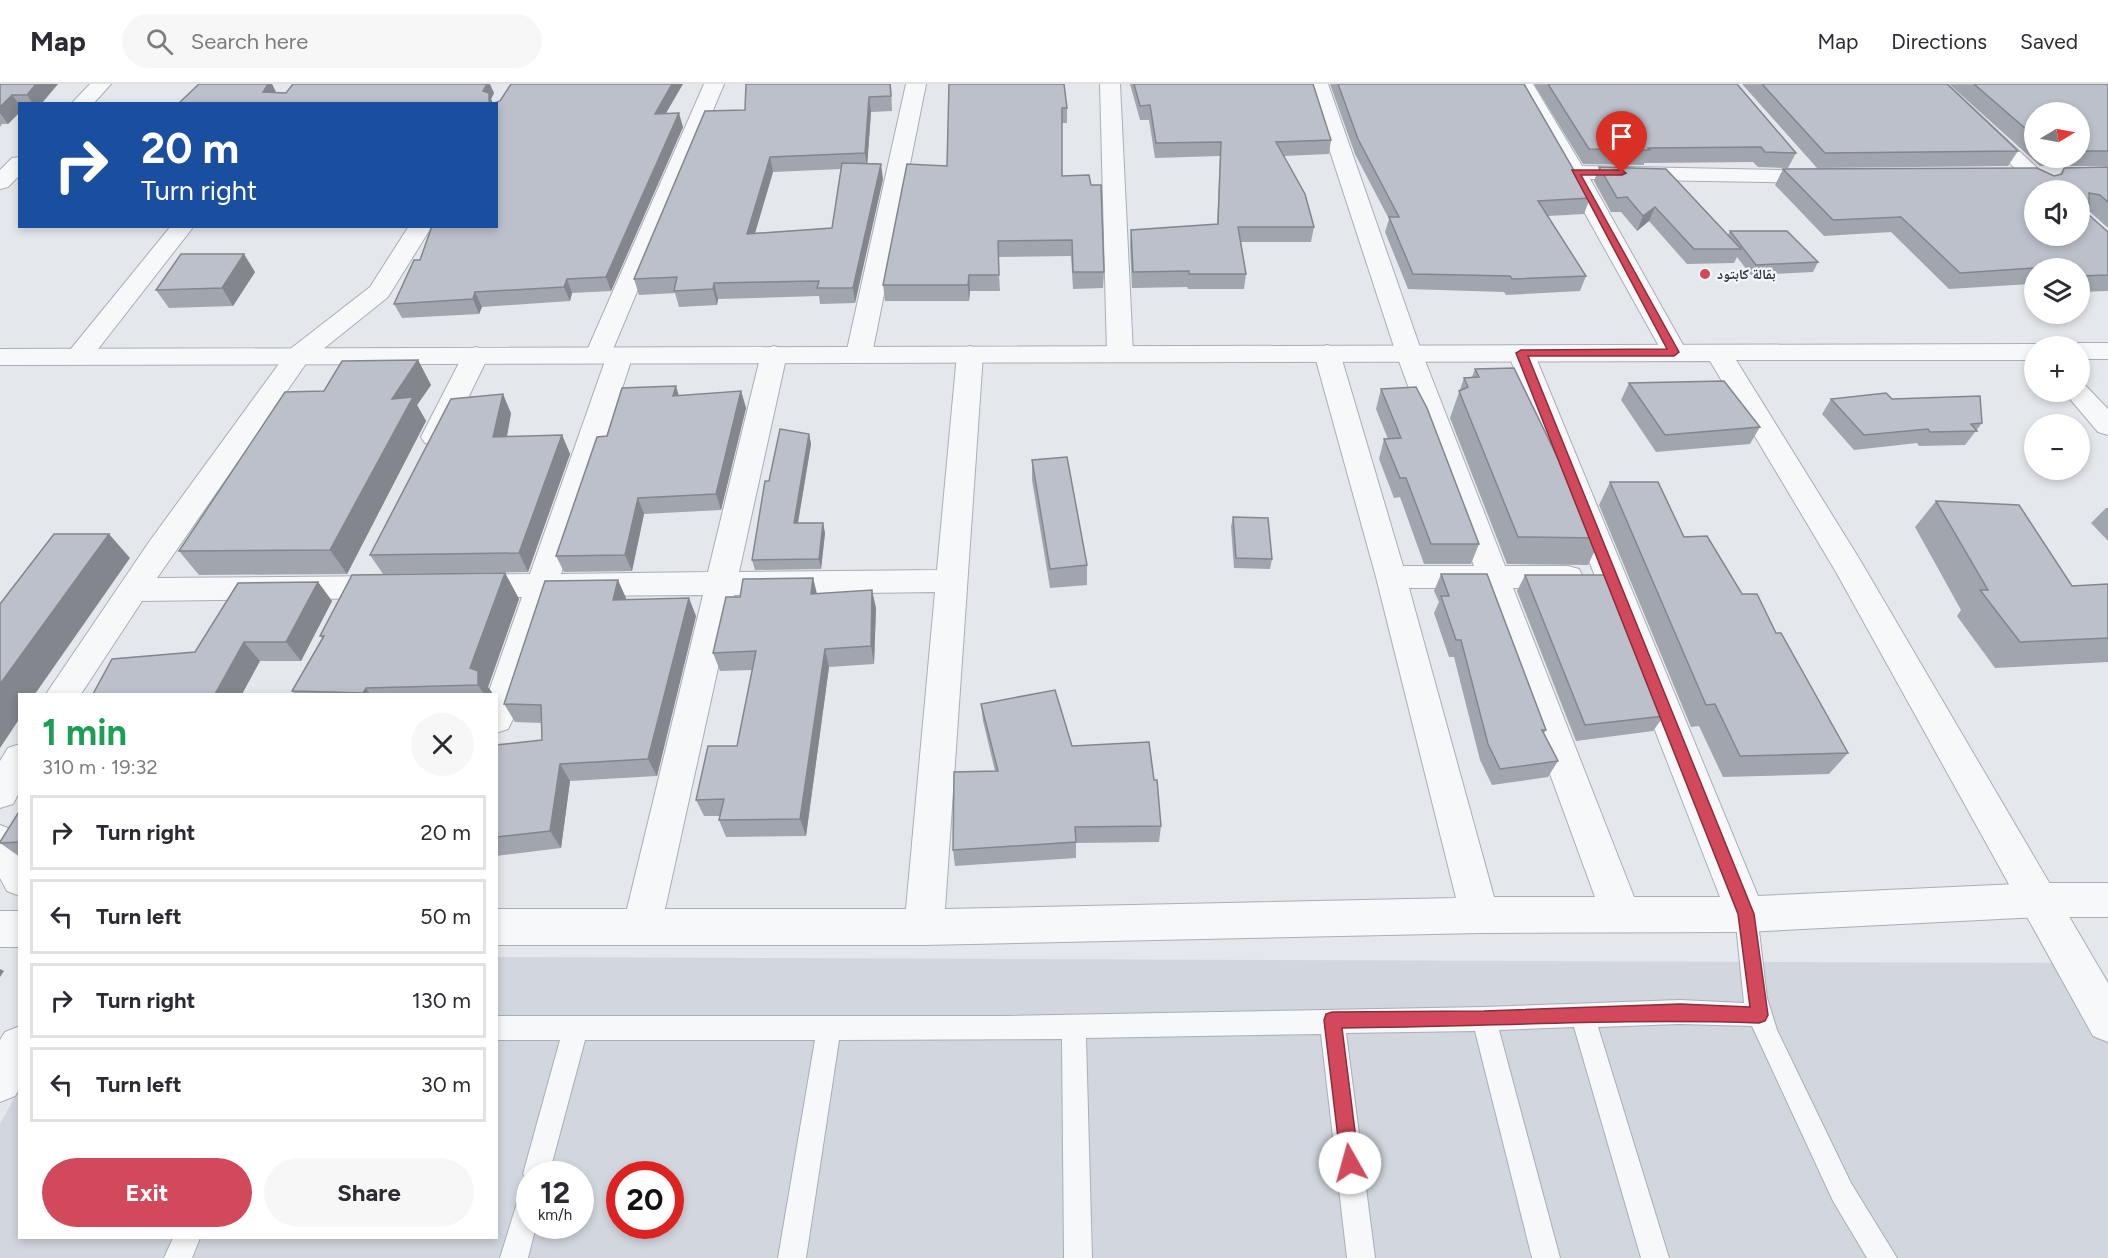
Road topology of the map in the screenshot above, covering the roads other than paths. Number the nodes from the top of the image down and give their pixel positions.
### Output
1 (101, 84) edge
2 (714, 84) edge
3 (916, 84) edge
4 (1110, 84) edge
5 (1318, 84) edge
6 (1523, 84) edge
7 (1936, 84) edge
8 (83, 102) edge
9 (1796, 160) edge
10 (18, 165) edge
11 (1575, 172) junction
12 (2066, 176) edge
13 (1810, 177) junction
14 (1845, 177) edge
15 (2000, 177) edge
16 (2039, 180) edge
17 (2054, 180) edge
18 (2024, 181) edge
19 (0, 182) edge
20 (181, 228) edge
21 (421, 228) edge
22 (2024, 351) edge
23 (2090, 351) edge
24 (2108, 351) edge
25 (1674, 352) junction
26 (1718, 352) junction
27 (1327, 353) junction
28 (1409, 353) junction
29 (1521, 353) junction
30 (774, 354) junction
31 (859, 354) junction
32 (970, 354) junction
33 (1120, 354) junction
34 (609, 355) junction
35 (298, 356) junction
36 (476, 356) junction
37 (0, 357) edge
38 (79, 357) junction
39 (2086, 402) edge
40 (2108, 426) edge
41 (423, 461) edge
42 (375, 555) edge
43 (1391, 577) junction
44 (1493, 577) junction
45 (1612, 578) junction
46 (952, 581) junction
47 (721, 582) junction
48 (543, 585) junction
49 (359, 587) junction
50 (134, 590) junction
51 (344, 616) edge
52 (64, 693) edge
53 (498, 714) edge
54 (18, 762) edge
55 (0, 793) edge
56 (0, 841) edge
57 (18, 875) edge
58 (2039, 900) junction
59 (2108, 900) edge
60 (1620, 914) junction
61 (1746, 914) junction
62 (1480, 915) junction
63 (498, 927) edge
64 (642, 927) junction
65 (924, 927) junction
66 (0, 929) edge
67 (18, 929) edge
68 (1582, 1014) junction
69 (1759, 1015) junction
70 (1484, 1019) junction
71 (1332, 1020) junction
72 (2108, 1022) edge
73 (1074, 1026) junction
74 (498, 1028) edge
75 (576, 1028) junction
76 (829, 1028) junction
77 (18, 1050) edge
78 (0, 1081) edge
79 (540, 1161) edge
80 (187, 1239) edge
81 (519, 1239) edge
82 (178, 1258) edge
83 (514, 1258) edge
84 (792, 1258) edge
85 (1078, 1258) edge
86 (1361, 1258) edge
87 (1546, 1258) edge
88 (1655, 1258) edge
89 (1883, 1258) edge

1 - 8 street
2 - 34 street
3 - 31 street
4 - 33 street
5 - 28 street
6 - 11 street
7 - 16 street
9 - 13 street
10 - 19 street
11 - 13 street
11 - 25 street
12 - 17 street
13 - 14 street
15 - 18 street
20 - 38 street
21 - 35 street
22 - 26 street
23 - 24 street
25 - 26 street
25 - 29 street
26 - 58 street
27 - 28 street
27 - 33 street
27 - 43 street
28 - 29 street
28 - 44 street
29 - 45 street
30 - 31 street
30 - 34 street
30 - 47 street
31 - 32 street
32 - 33 street
32 - 46 street
34 - 36 street
34 - 48 street
35 - 36 street
35 - 38 street
35 - 50 street
36 - 41 street
37 - 38 street
39 - 40 street
42 - 49 street
43 - 44 street
43 - 62 street
44 - 45 street
44 - 60 street
45 - 61 street
46 - 47 street
46 - 65 street
47 - 48 street
47 - 64 street
48 - 49 street
48 - 53 street
49 - 50 street
49 - 51 street
50 - 52 street
54 - 55 street
56 - 57 street
58 - 59 street
58 - 61 street
58 - 72 street
60 - 61 street
60 - 62 street
61 - 69 lane
62 - 65 street
63 - 64 street
64 - 65 street
66 - 67 street
68 - 69 lane
68 - 70 lane
68 - 88 lane
69 - 89 lane
70 - 71 lane
70 - 87 lane
71 - 73 lane
71 - 86 lane
73 - 76 lane
73 - 85 lane
74 - 75 lane
75 - 76 lane
75 - 79 lane
76 - 84 lane
77 - 78 street
80 - 82 lane
81 - 83 lane

